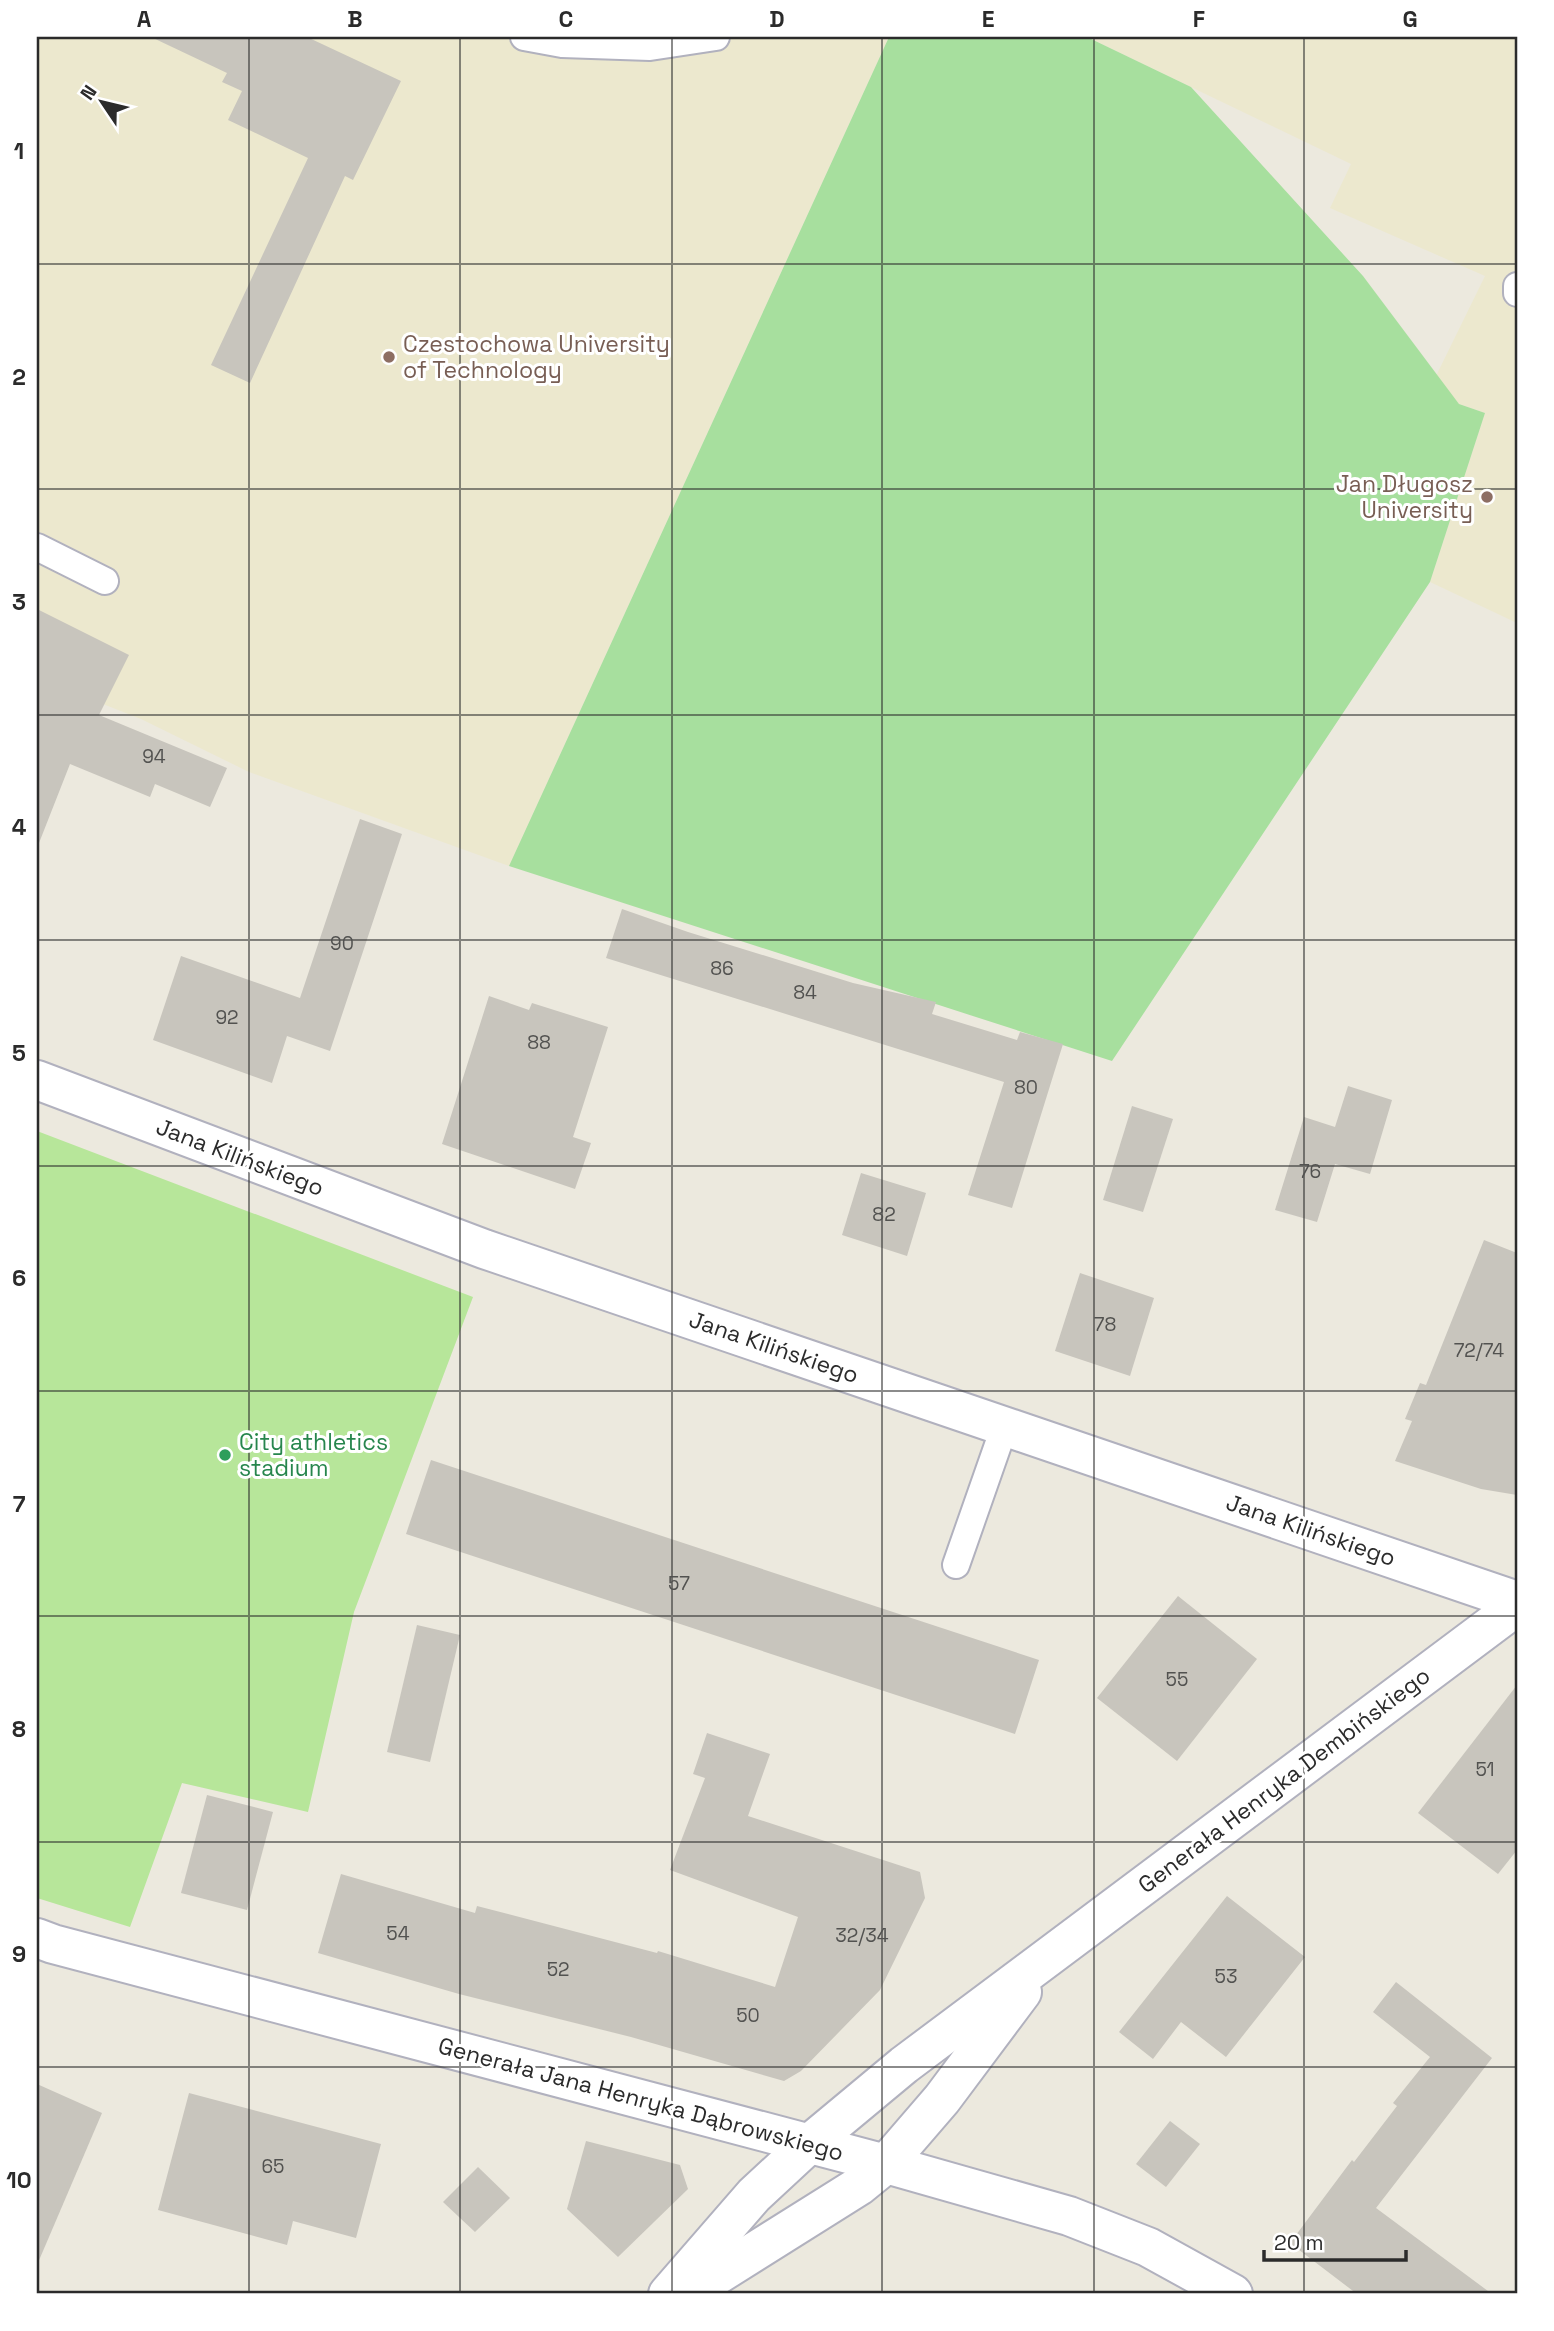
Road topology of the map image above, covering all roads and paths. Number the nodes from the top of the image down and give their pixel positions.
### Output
1 (524, 37) edge
2 (716, 37) edge
3 (1517, 286) edge
4 (1517, 293) edge
5 (37, 547) edge
6 (105, 581) dead end
7 (37, 1080) edge
8 (1005, 1425) junction
9 (956, 1565) dead end
10 (1517, 1601) edge
11 (1517, 1606) edge
12 (37, 1938) edge
13 (1051, 1954) junction
14 (809, 2144) junction
15 (886, 2164) junction
16 (668, 2294) edge
17 (687, 2294) edge
18 (1233, 2294) edge

1 - 2 lane
3 - 4 lane
5 - 6 lane
7 - 8 street, Jana Kilińskiego
8 - 9 lane
8 - 10 street, Jana Kilińskiego
11 - 13 street, Generała Henryka Dembińskiego
12 - 14 street, Generała Jana Henryka Dąbrowskiego
13 - 14 street, Generała Henryka Dembińskiego
13 - 15 street, Generała Henryka Dembińskiego
14 - 15 street, Generała Jana Henryka Dąbrowskiego
14 - 16 street, Generała Henryka Dembińskiego
15 - 17 street, Generała Henryka Dembińskiego
15 - 18 street, Generała Jana Henryka Dąbrowskiego

